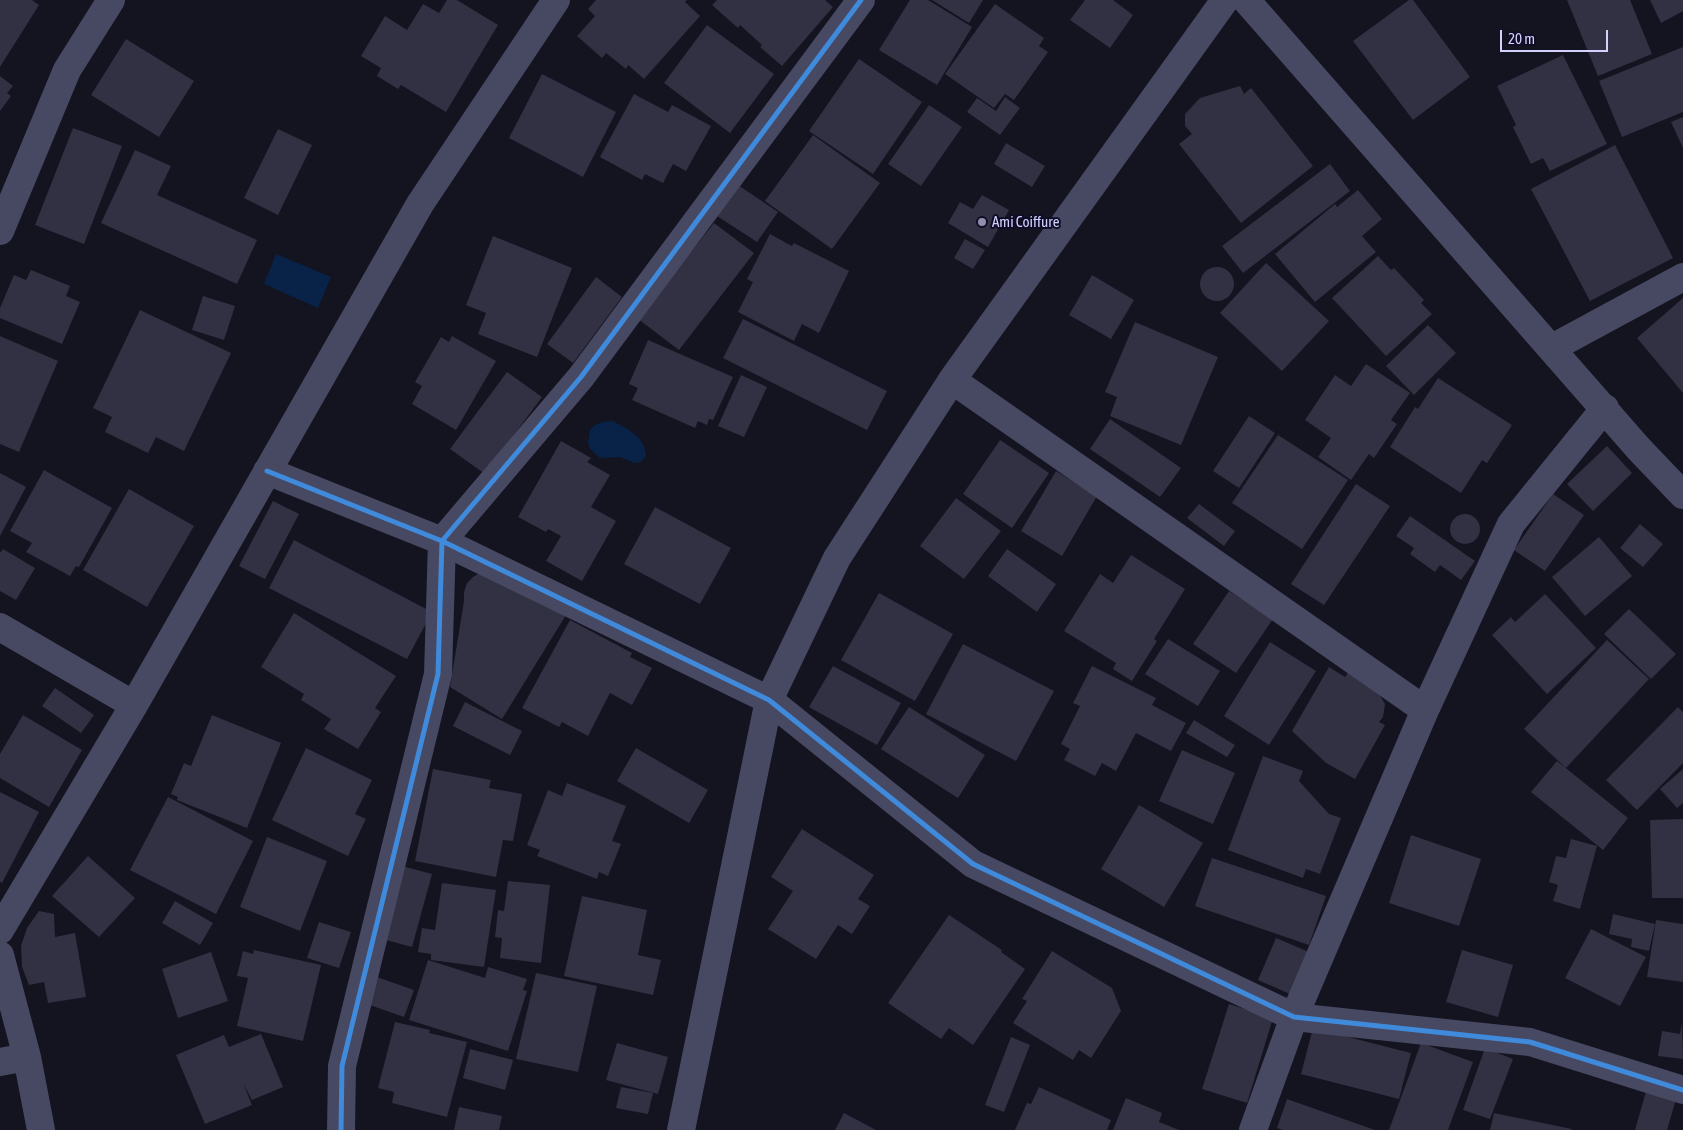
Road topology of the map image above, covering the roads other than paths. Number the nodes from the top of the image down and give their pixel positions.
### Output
1 (111, 0) edge
2 (556, 0) edge
3 (861, 0) edge
4 (1225, 0) edge
5 (1246, 0) edge
6 (0, 230) edge
7 (1683, 277) edge
8 (1552, 348) junction
9 (952, 380) junction
10 (1605, 408) junction
11 (268, 471) junction
12 (1683, 495) edge
13 (442, 541) junction
14 (0, 627) edge
15 (769, 700) junction
16 (134, 706) junction
17 (1425, 710) junction
18 (0, 930) edge
19 (0, 955) edge
20 (1294, 1017) junction
21 (27, 1057) junction
22 (0, 1062) edge
23 (1683, 1090) edge
24 (41, 1130) edge
25 (341, 1130) edge
26 (682, 1130) edge
27 (1253, 1130) edge

1 - 6 street
2 - 11 street
3 - 13 street
4 - 9 street
5 - 8 street
7 - 8 street
8 - 10 street
9 - 15 street
9 - 17 street
10 - 12 street
10 - 17 street
11 - 13 street
11 - 16 street
13 - 15 street
13 - 25 street
14 - 16 street
15 - 20 street
15 - 26 street
16 - 18 street
17 - 20 street
19 - 21 street
20 - 23 street
20 - 27 street
21 - 22 street
21 - 24 street

